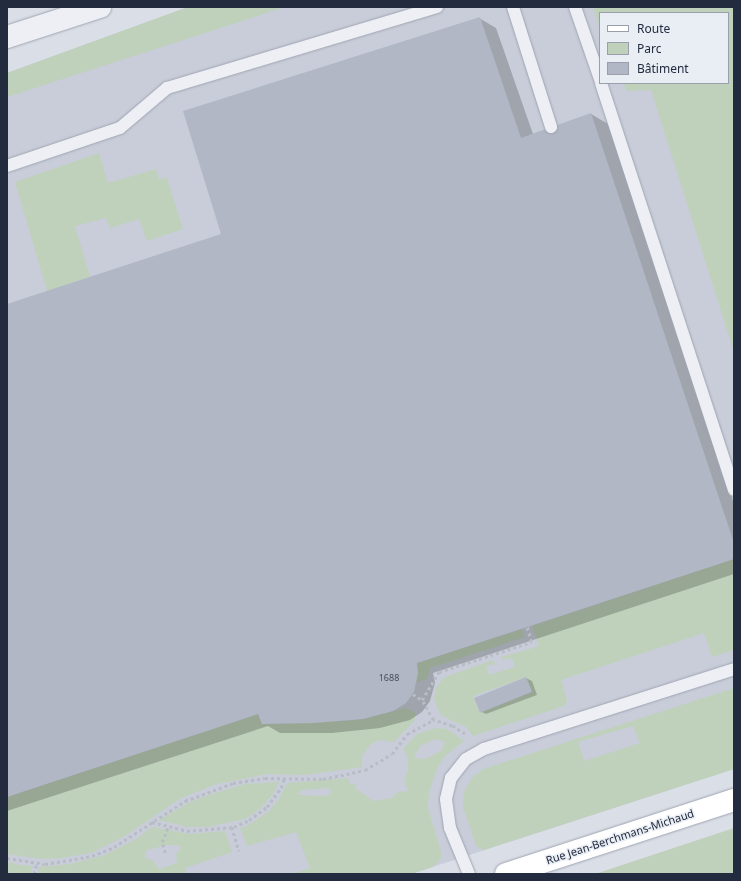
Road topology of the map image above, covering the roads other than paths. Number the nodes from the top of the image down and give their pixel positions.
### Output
1 (100, 7) edge
2 (437, 7) edge
3 (513, 7) edge
4 (575, 7) edge
5 (405, 12) edge
6 (7, 37) edge
7 (599, 76) edge
8 (601, 84) edge
9 (551, 127) dead end
10 (7, 166) edge
11 (734, 490) edge
12 (734, 669) edge
13 (734, 800) edge
14 (469, 874) edge
15 (506, 874) edge

1 - 6 street
2 - 5 lane
3 - 9 lane
4 - 7 lane
5 - 10 lane
8 - 11 lane
12 - 14 lane
13 - 15 street, Rue Jean-Berchmans-Michaud

